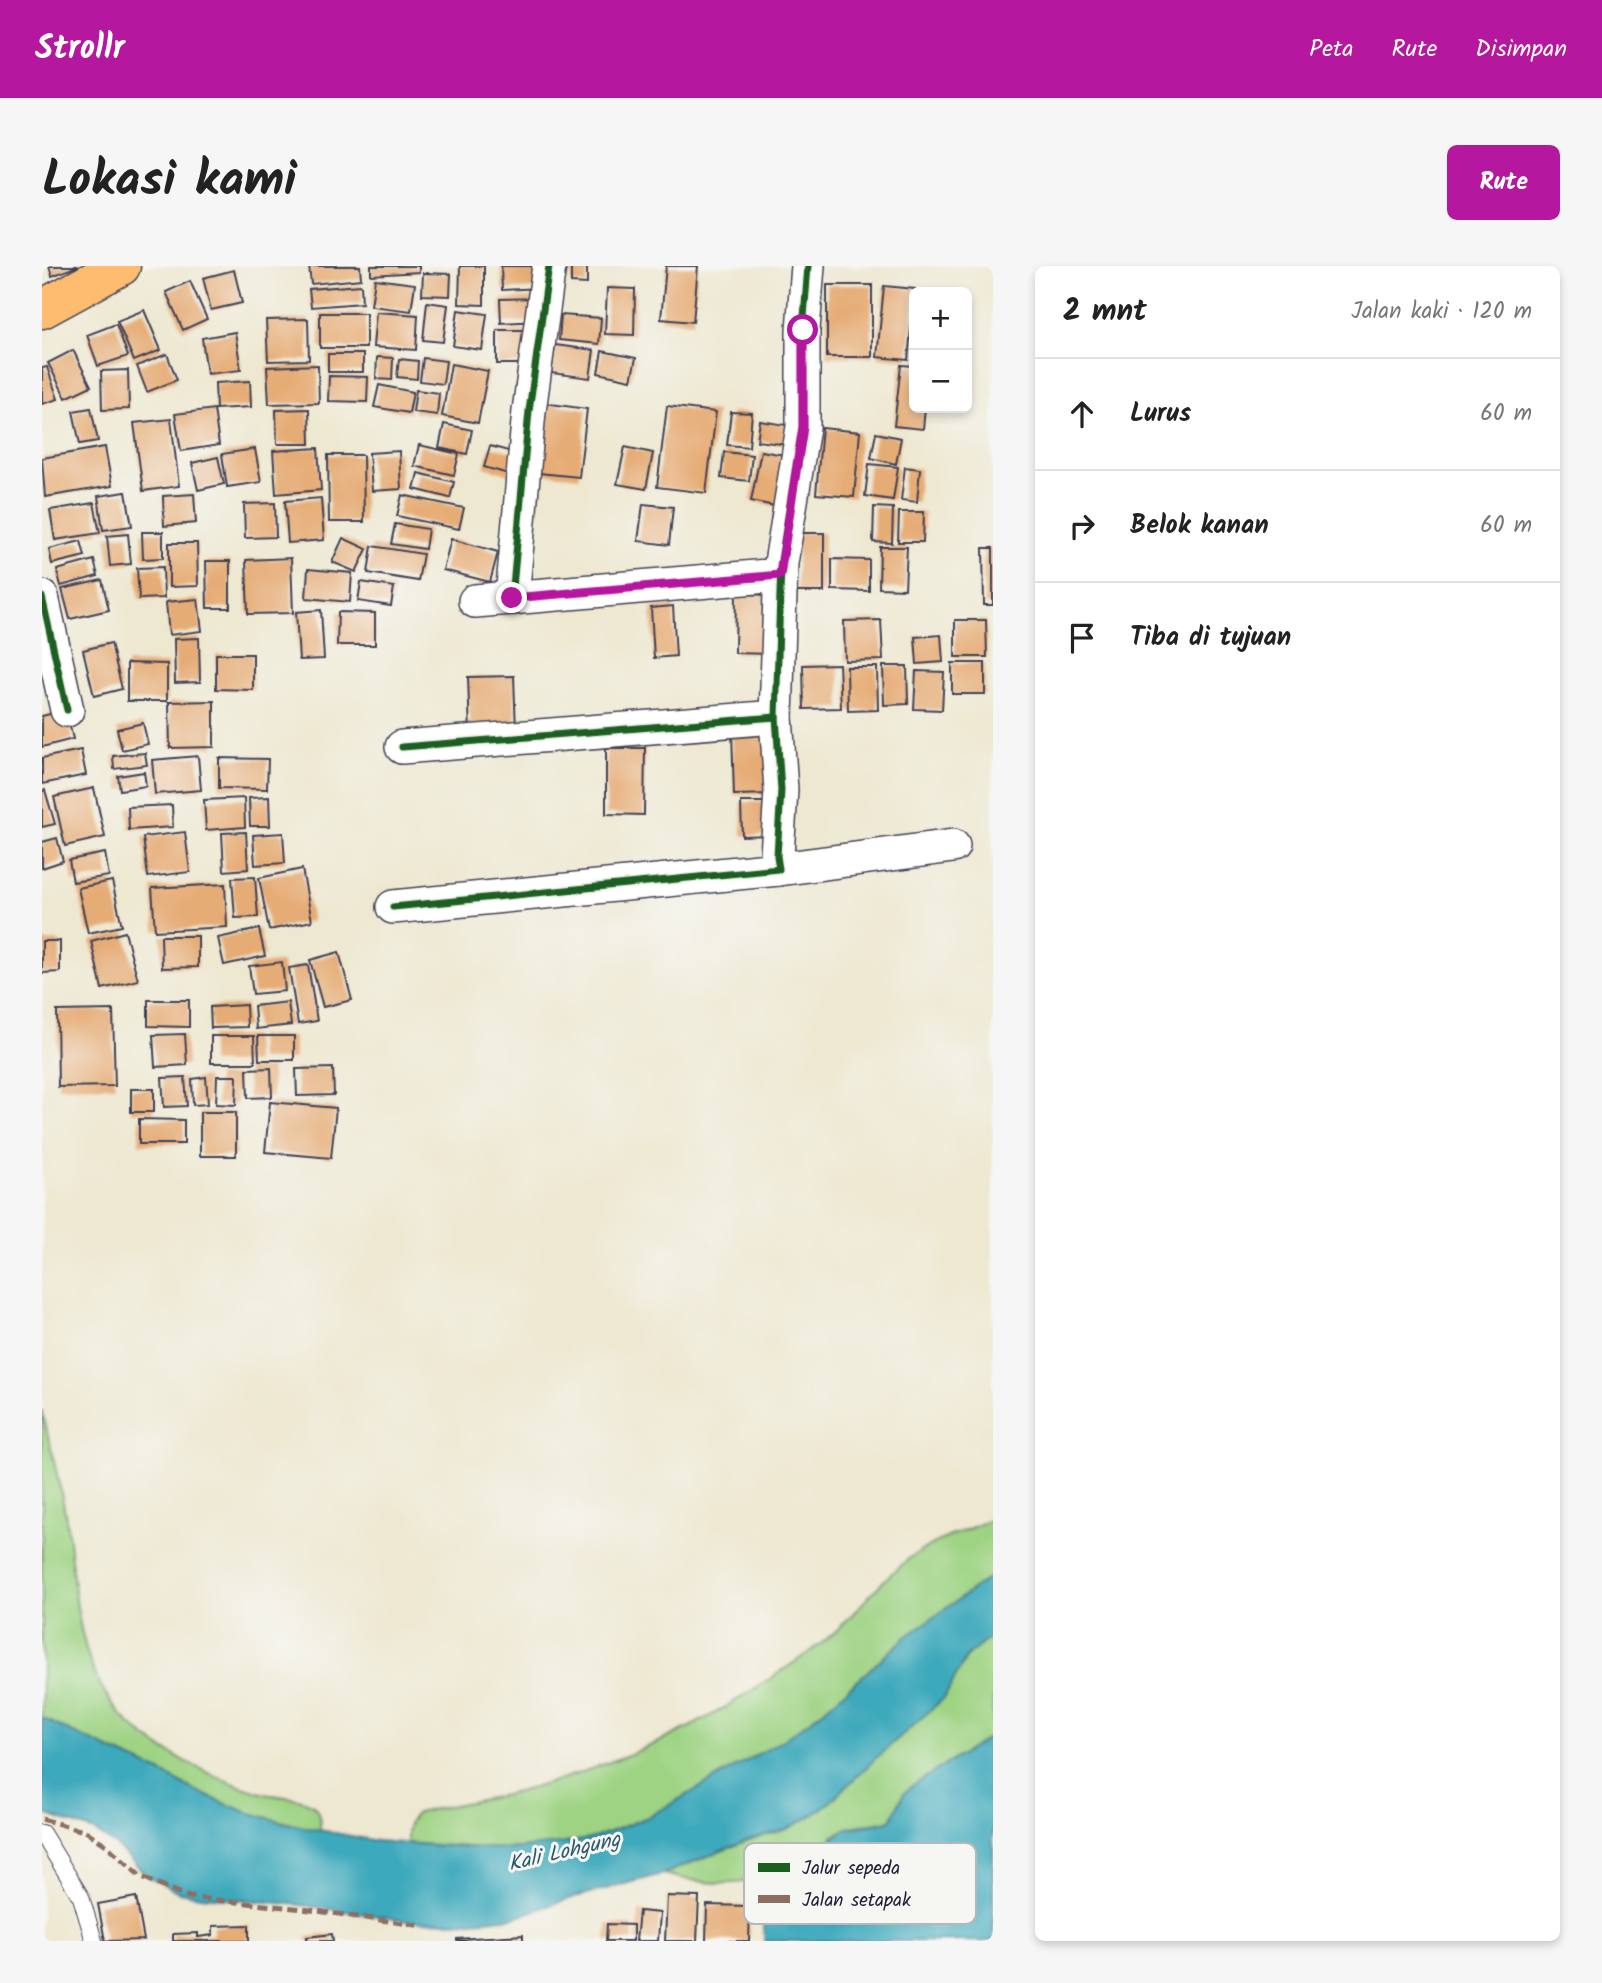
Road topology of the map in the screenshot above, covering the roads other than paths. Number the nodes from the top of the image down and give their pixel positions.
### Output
1 (121, 266) edge
2 (549, 266) edge
3 (808, 266) edge
4 (42, 309) edge
5 (780, 575) junction
6 (42, 597) edge
7 (512, 598) junction
8 (475, 601) dead end
9 (67, 710) dead end
10 (776, 717) junction
11 (402, 747) dead end
12 (953, 846) dead end
13 (779, 869) junction
14 (393, 907) dead end
15 (42, 1833) edge
16 (94, 1941) edge

1 - 4 highway
2 - 7 street
3 - 5 street
5 - 7 street
5 - 10 street
6 - 9 street
7 - 8 street
10 - 11 street
10 - 13 street
12 - 13 street
13 - 14 street
15 - 16 lane

